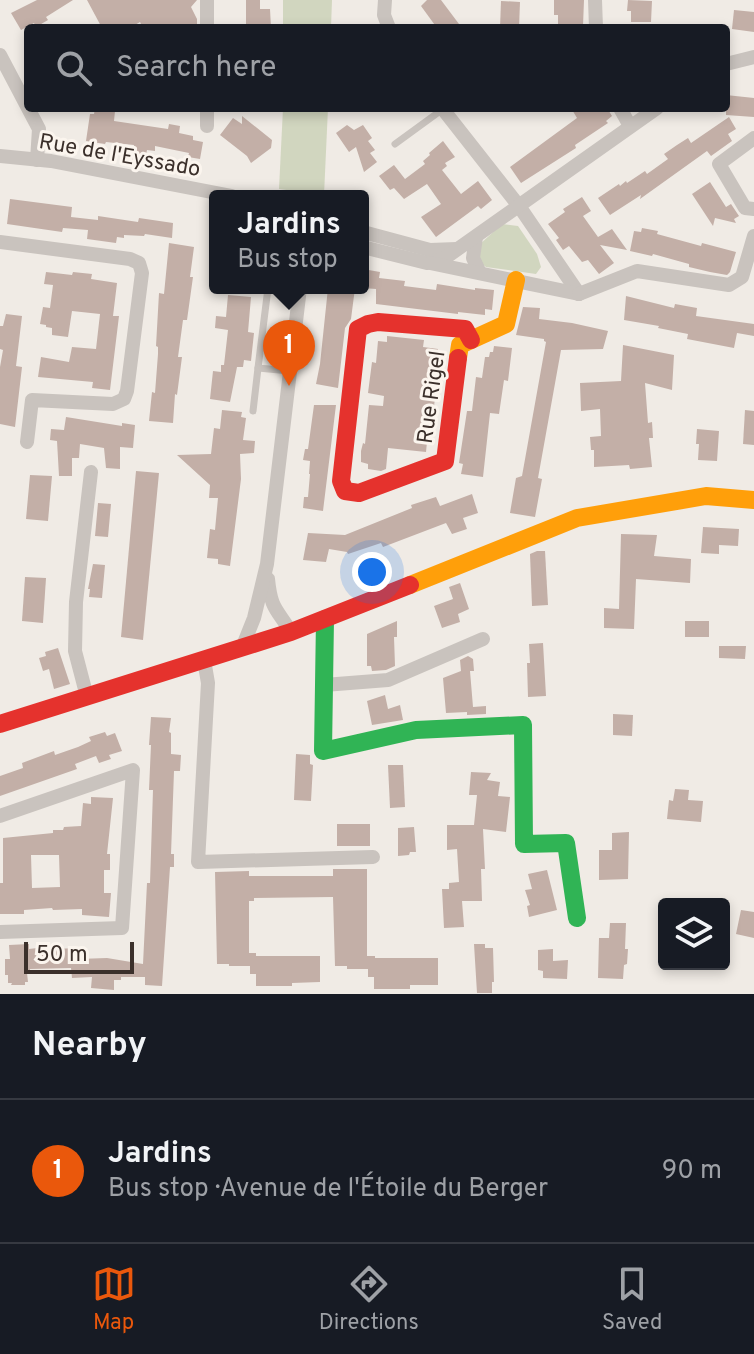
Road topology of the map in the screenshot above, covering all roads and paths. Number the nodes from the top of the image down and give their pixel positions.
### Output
1 (207, 0) edge
2 (385, 0) edge
3 (595, 0) edge
4 (207, 24) edge
5 (387, 24) edge
6 (596, 24) edge
7 (0, 55) edge
8 (754, 57) edge
9 (730, 63) edge
10 (24, 101) edge
11 (30, 112) edge
12 (207, 112) edge
13 (439, 112) edge
14 (445, 112) edge
15 (622, 112) edge
16 (651, 112) edge
17 (207, 126) dead end
18 (630, 126) junction
19 (754, 138) edge
20 (395, 144) dead end
21 (0, 156) edge
22 (37, 160) junction
23 (209, 192) edge
24 (519, 206) junction
25 (754, 209) edge
26 (369, 234) edge
27 (754, 236) edge
28 (476, 237) junction
29 (0, 242) edge
30 (369, 248) edge
31 (457, 249) junction
32 (427, 263) junction
33 (480, 273) junction
34 (516, 280) junction
35 (267, 294) edge
36 (299, 294) edge
37 (579, 294) junction
38 (471, 340) junction
39 (258, 368) junction
40 (290, 371) junction
41 (253, 411) dead end
42 (27, 442) dead end
43 (91, 472) dead end
44 (754, 500) edge
45 (267, 564) junction
46 (325, 619) junction
47 (291, 632) junction
48 (483, 639) dead end
49 (242, 648) junction
50 (204, 660) junction
51 (324, 685) junction
52 (87, 697) junction
53 (0, 724) edge
54 (0, 816) edge
55 (373, 857) dead end
56 (577, 918) dead end
57 (0, 932) edge

1 - 4 street
2 - 5 street
3 - 6 street
7 - 10 street
8 - 9 street
11 - 22 street
12 - 17 street
13 - 20 lane
14 - 24 street
15 - 18 street
16 - 18 street
18 - 24 street
19 - 25 street
21 - 22 street, Rue de l'Eyssado
22 - 23 street, Rue de l'Eyssado
24 - 28 street
24 - 37 street
26 - 31 street
27 - 37 street
28 - 31 street
28 - 33 street
29 - 42 street
30 - 32 street
31 - 32 street
32 - 33 street
33 - 34 street
34 - 37 street
34 - 38 street, Rue Rigel
35 - 39 lane
36 - 40 street
38 - 38 street, Rue Rigel
39 - 40 lane
39 - 41 lane
40 - 45 street
43 - 52 street
44 - 46 street
45 - 47 street
45 - 49 street
46 - 47 street
46 - 51 street
47 - 49 street
48 - 51 street
49 - 50 street
50 - 52 street
50 - 55 street
51 - 56 street
52 - 53 street
54 - 57 street

